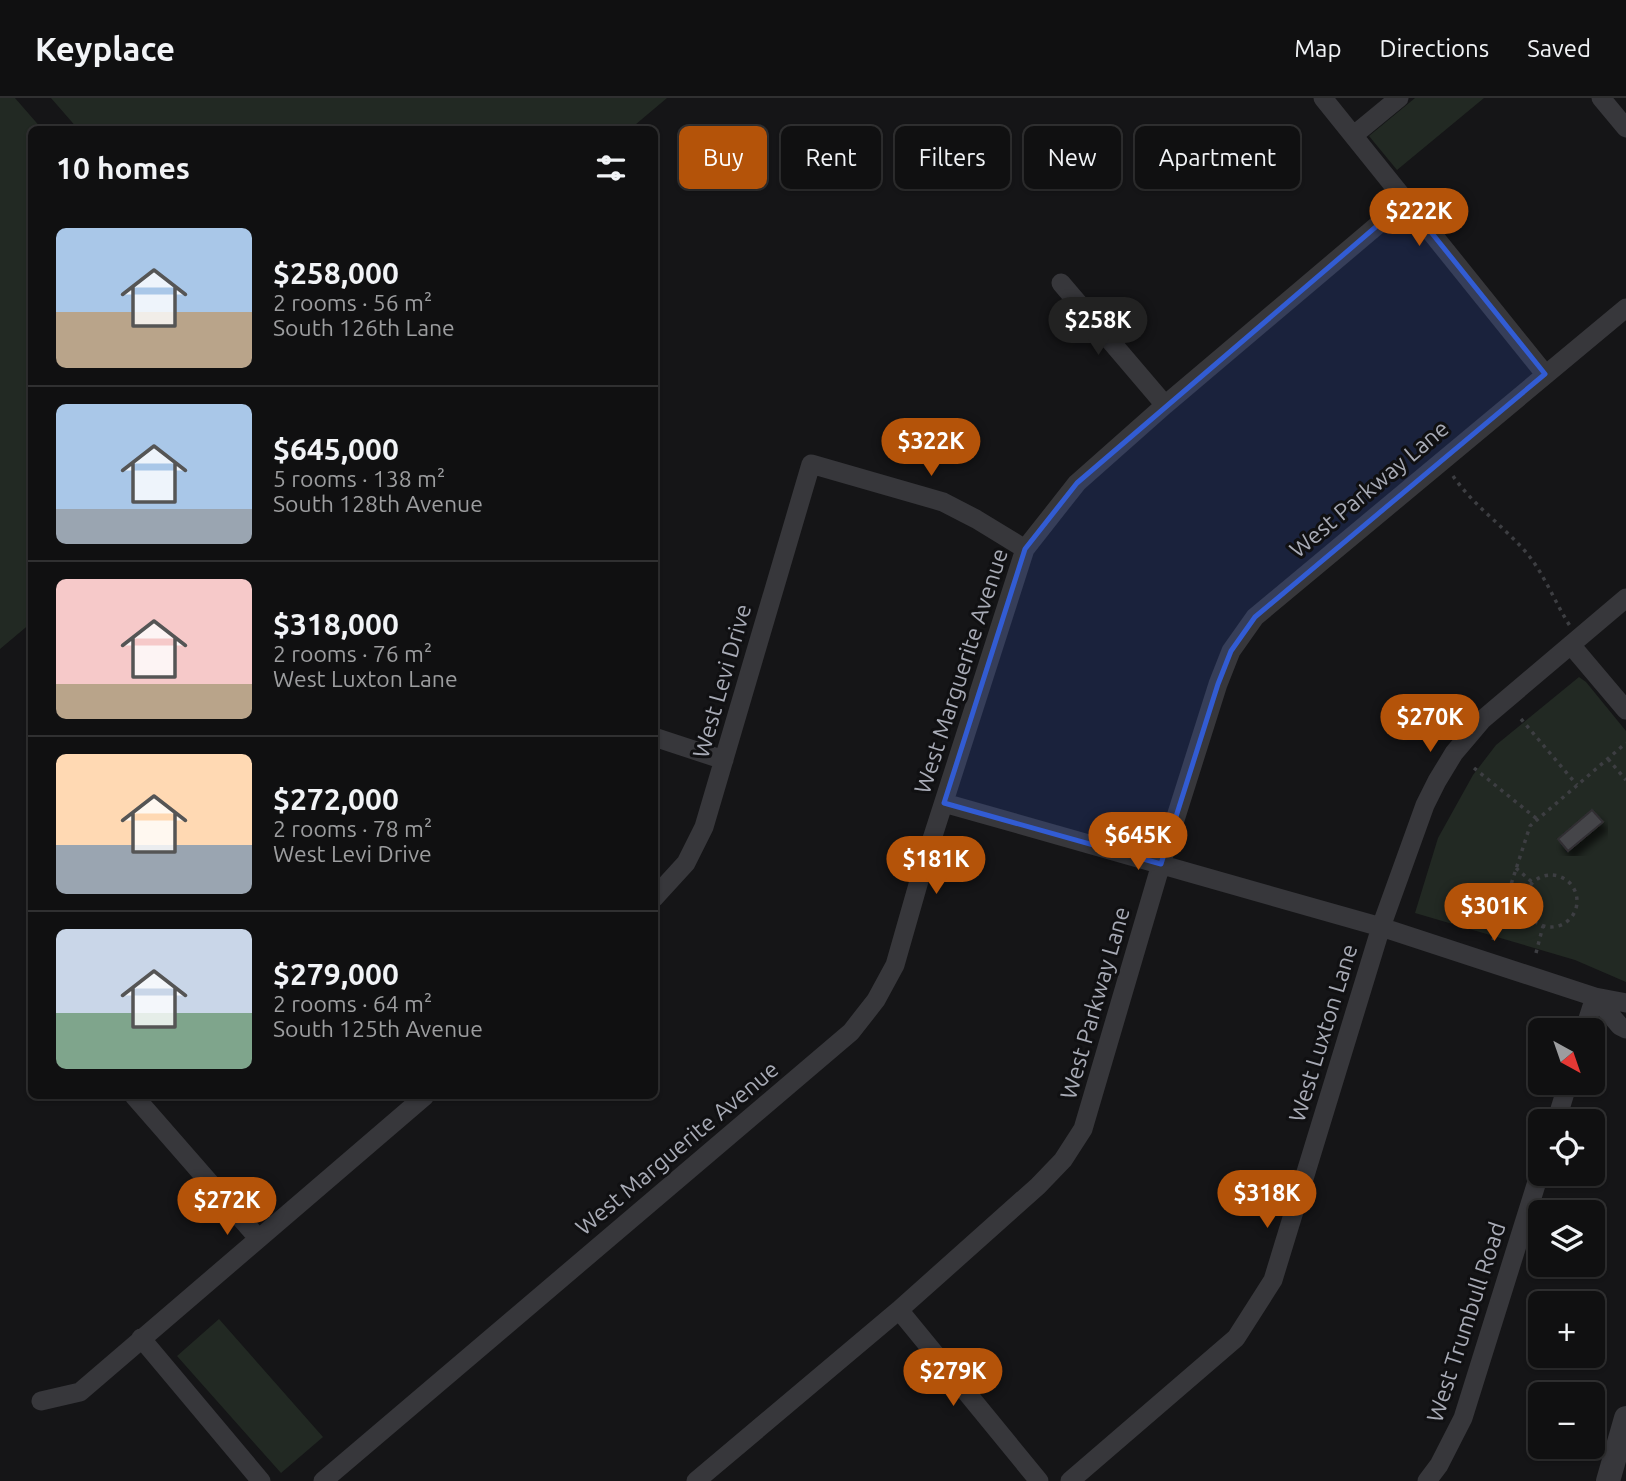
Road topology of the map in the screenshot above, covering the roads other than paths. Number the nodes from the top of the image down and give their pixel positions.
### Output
1 (1323, 98) edge
2 (1399, 98) edge
3 (1601, 98) edge
4 (1626, 128) edge
5 (1354, 135) junction
6 (1406, 201) junction
7 (1061, 283) dead end
8 (1626, 308) edge
9 (1545, 374) junction
10 (1165, 405) junction
11 (1026, 550) junction
12 (1626, 598) edge
13 (1571, 645) junction
14 (1626, 710) edge
15 (658, 738) edge
16 (724, 760) junction
17 (944, 803) junction
18 (1161, 864) junction
19 (658, 894) edge
20 (1381, 928) junction
21 (1595, 996) junction
22 (1626, 1003) edge
23 (1588, 1018) edge
24 (1626, 1029) edge
25 (137, 1099) edge
26 (421, 1099) edge
27 (1536, 1186) edge
28 (257, 1238) junction
29 (899, 1310) junction
30 (141, 1338) junction
31 (41, 1401) dead end
32 (1626, 1418) edge
33 (261, 1481) edge
34 (323, 1481) edge
35 (696, 1481) edge
36 (1039, 1481) edge
37 (1070, 1481) edge
38 (1427, 1481) edge
39 (1608, 1481) edge

1 - 5 street
2 - 5 street
3 - 4 street
5 - 6 street
6 - 9 street
6 - 10 street, West Marguerite Avenue
7 - 10 street
8 - 9 street, West Parkway Lane
9 - 18 street, West Parkway Lane
10 - 11 street, West Marguerite Avenue
11 - 16 street, West Levi Drive
11 - 17 street, West Marguerite Avenue
12 - 13 street, West Luxton Lane
13 - 14 street
13 - 20 street, West Luxton Lane
15 - 16 street
16 - 19 street, West Levi Drive
17 - 18 street
17 - 34 street, West Marguerite Avenue
18 - 20 street
18 - 29 street, West Parkway Lane
20 - 21 street
20 - 37 street, West Luxton Lane
21 - 22 street
21 - 23 street
21 - 24 street
25 - 28 street
26 - 28 street
27 - 38 street, West Trumbull Road
28 - 30 street
29 - 35 street, West Parkway Lane
29 - 36 street
30 - 31 street
30 - 33 street
32 - 39 street

